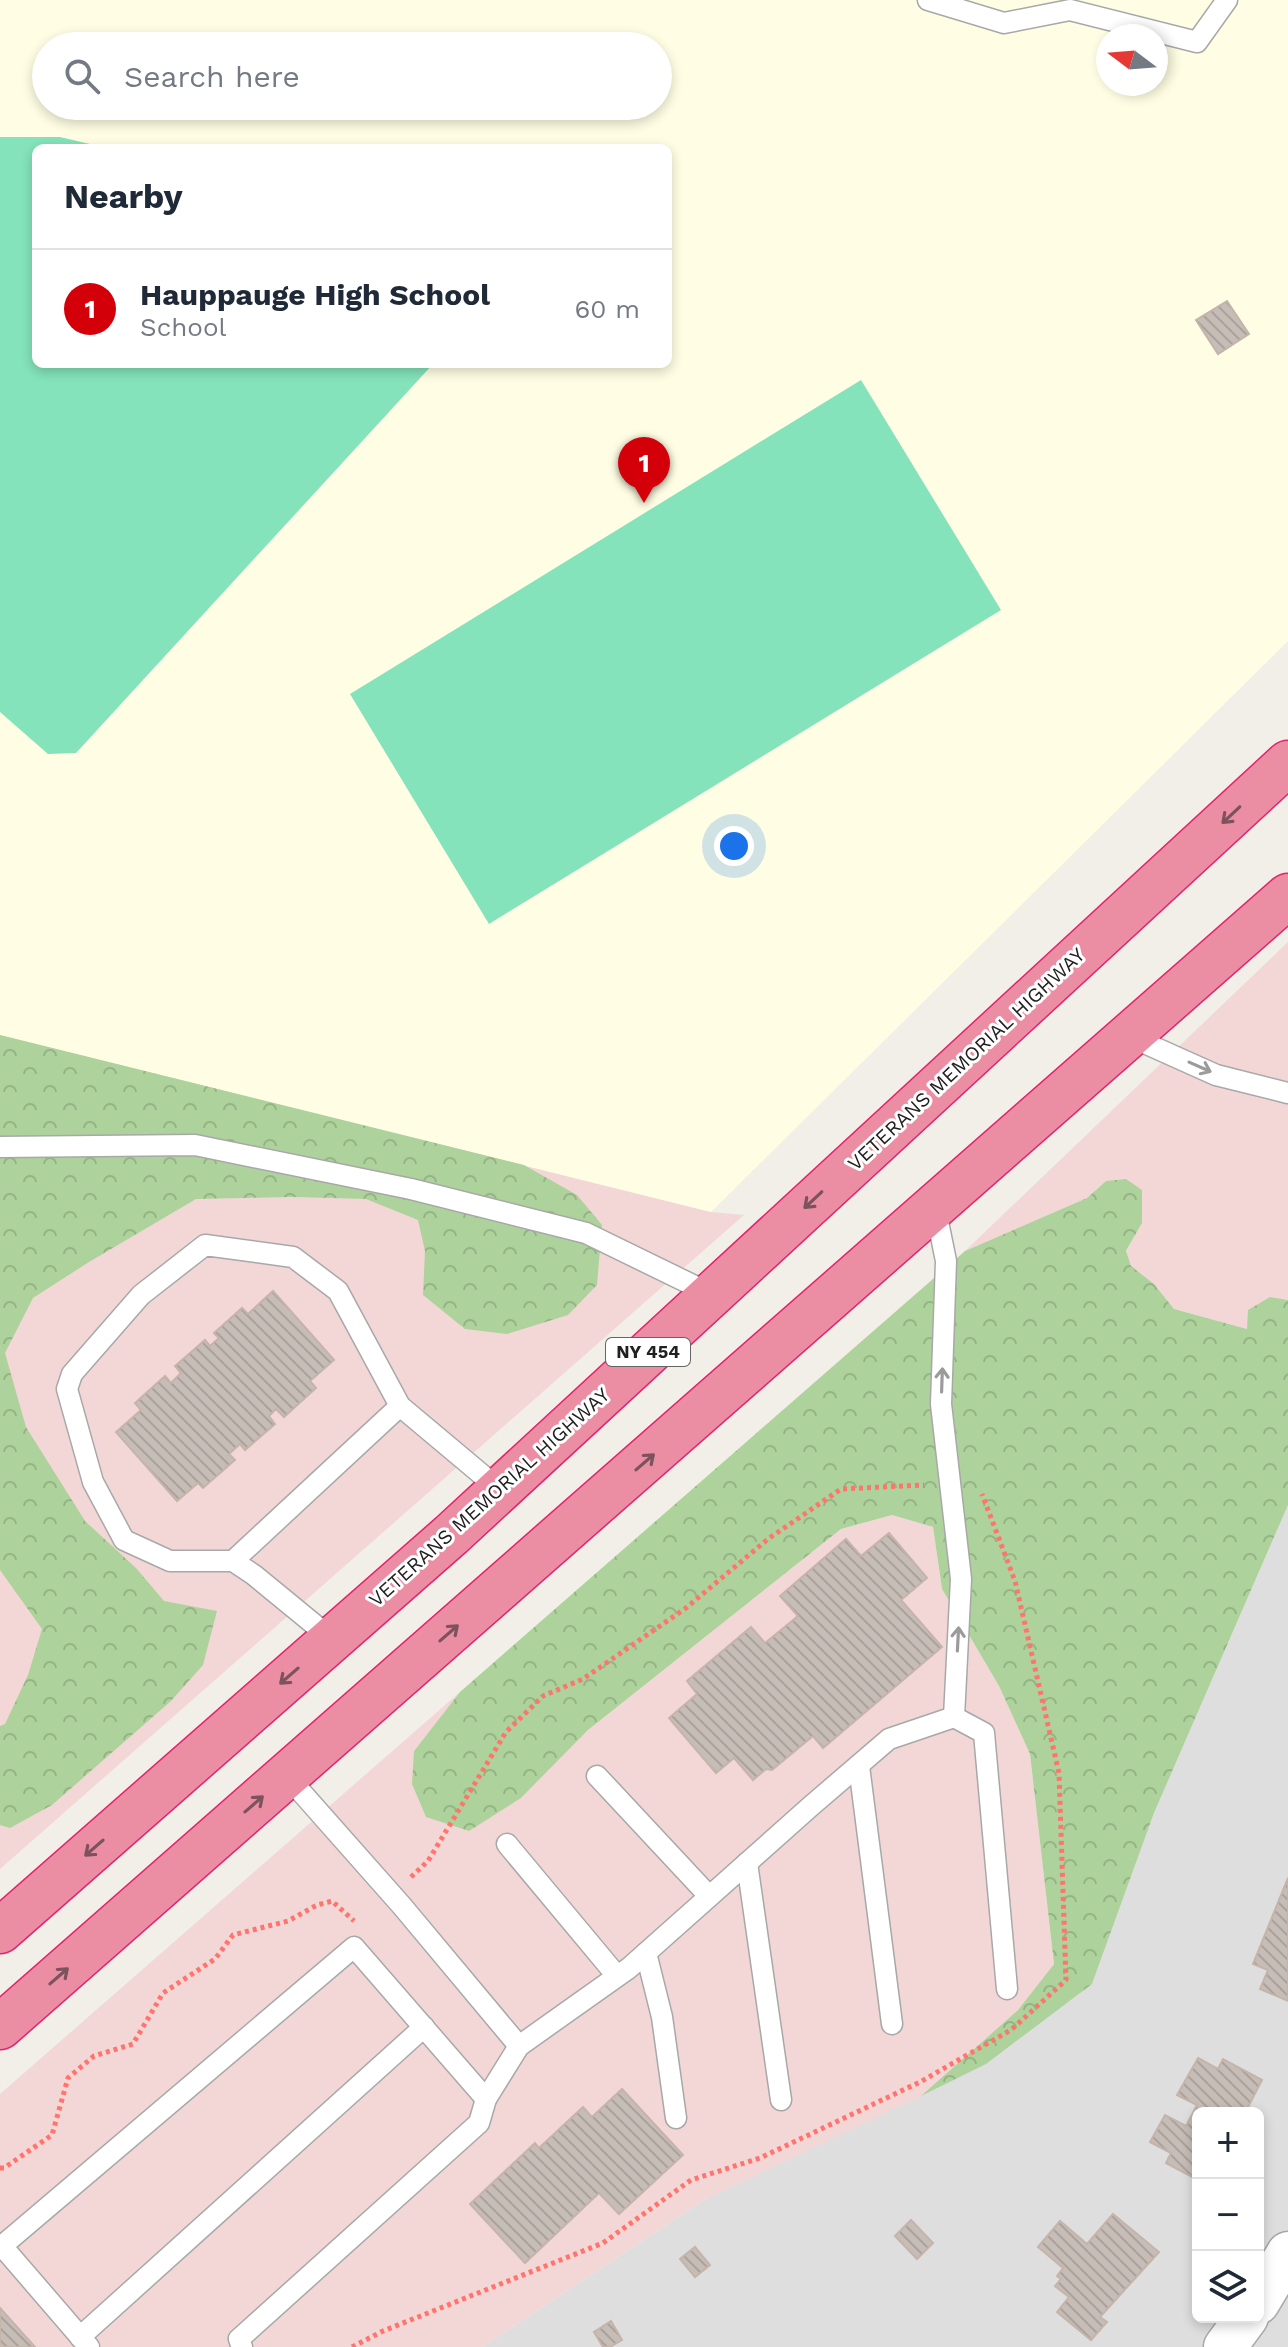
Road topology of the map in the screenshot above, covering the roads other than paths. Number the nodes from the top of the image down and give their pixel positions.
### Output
1 (928, 0) edge
2 (1209, 0) edge
3 (1227, 0) edge
4 (1072, 5) edge
5 (1197, 42) junction
6 (1288, 763) edge
7 (1288, 896) edge
8 (1129, 1036) junction
9 (1288, 1093) edge
10 (0, 1147) edge
11 (935, 1207) junction
12 (711, 1294) junction
13 (400, 1406) junction
14 (499, 1489) junction
15 (233, 1561) junction
16 (332, 1639) junction
17 (954, 1717) junction
18 (859, 1766) junction
19 (287, 1776) junction
20 (597, 1776) dead end
21 (507, 1844) dead end
22 (747, 1863) junction
23 (709, 1896) junction
24 (0, 1931) edge
25 (646, 1953) junction
26 (617, 1976) junction
27 (1007, 1989) dead end
28 (892, 2024) dead end
29 (0, 2027) edge
30 (424, 2027) junction
31 (519, 2046) junction
32 (486, 2099) junction
33 (781, 2100) dead end
34 (676, 2118) dead end
35 (1288, 2253) edge
36 (1265, 2304) edge
37 (84, 2342) edge
38 (236, 2344) edge
39 (1225, 2347) edge

1 - 4 lane
2 - 5 lane
3 - 5 lane
4 - 5 lane
6 -> 12 highway, VETERANS MEMORIAL HIGHWAY / NY 454
7 - 8 highway
8 -> 9 lane
8 - 11 highway
10 - 12 lane
17 -> 11 lane
19 -> 11 highway
12 - 14 highway, VETERANS MEMORIAL HIGHWAY / NY 454
13 - 14 lane
13 - 15 lane
13 - 15 lane
14 - 16 highway, VETERANS MEMORIAL HIGHWAY / NY 454
15 - 16 lane
16 -> 24 highway, VETERANS MEMORIAL HIGHWAY / NY 454
17 - 18 lane
17 - 27 lane
18 - 22 lane
18 - 28 lane
29 -> 19 highway
19 - 31 lane
20 - 23 lane
21 - 26 lane
22 - 23 lane
22 - 33 lane
23 - 25 lane
25 - 26 lane
25 - 34 lane
26 - 31 lane
30 - 32 lane
30 - 37 lane
30 - 37 lane
31 - 32 lane
32 - 38 lane
35 - 36 street
36 - 39 street

